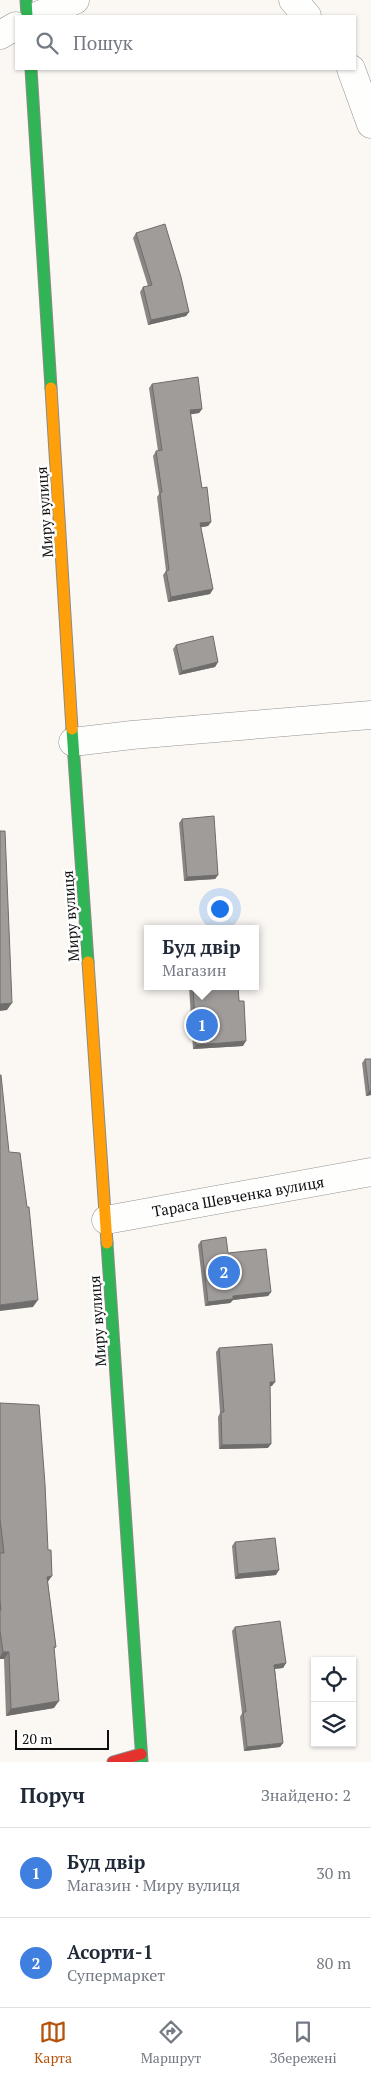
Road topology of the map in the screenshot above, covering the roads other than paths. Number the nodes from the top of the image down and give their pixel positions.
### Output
1 (26, 0) edge
2 (75, 0) edge
3 (293, 0) edge
4 (27, 15) edge
5 (39, 15) edge
6 (306, 15) edge
7 (15, 27) edge
8 (0, 35) edge
9 (31, 70) edge
10 (351, 70) edge
11 (371, 124) edge
12 (371, 715) edge
13 (73, 742) junction
14 (371, 1172) edge
15 (106, 1220) junction
16 (142, 1758) edge
17 (113, 1762) edge

1 - 4 street
2 - 5 street
3 - 6 street
7 - 8 street
9 - 13 street, Миру вулиця
10 - 11 street
12 - 13 street
13 - 15 street, Миру вулиця
14 - 15 street, Тараса Шевченка вулиця
15 - 16 street, Миру вулиця
16 - 17 street

